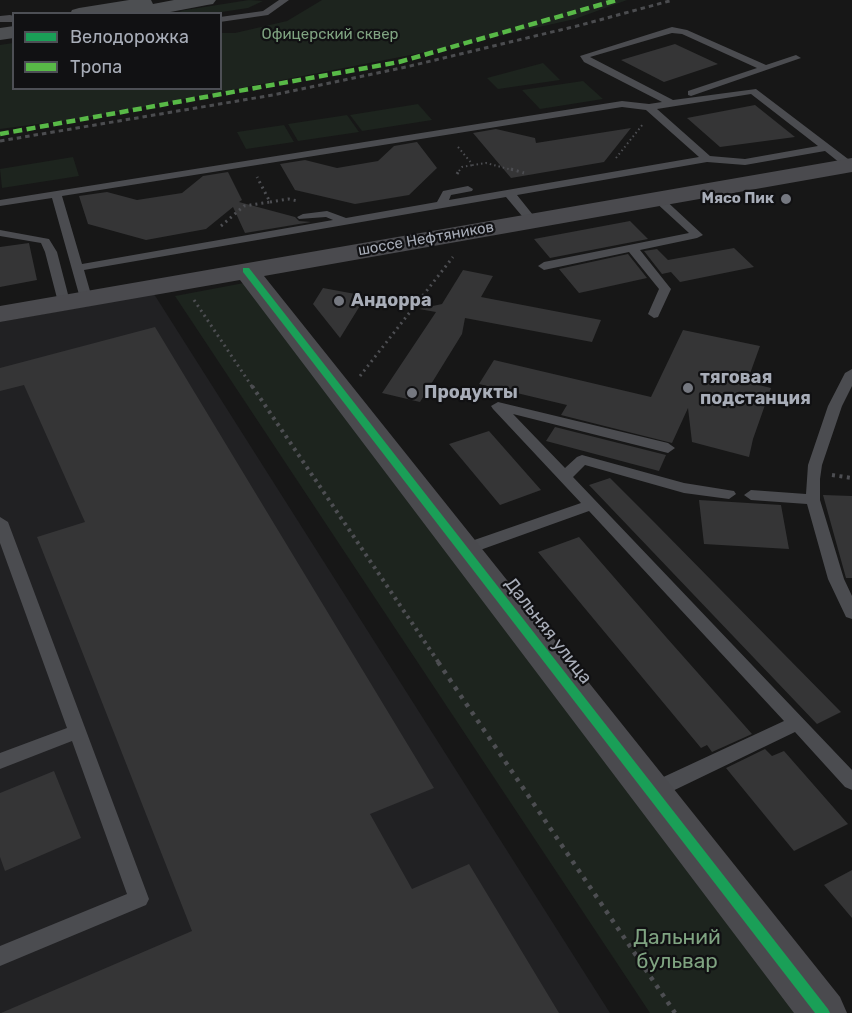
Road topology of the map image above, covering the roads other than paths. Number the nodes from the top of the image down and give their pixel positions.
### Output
1 (161, 0) edge
2 (207, 0) edge
3 (285, 0) edge
4 (91, 12) edge
5 (134, 12) edge
6 (222, 20) edge
7 (796, 58) dead end
8 (765, 68) junction
9 (748, 74) junction
10 (753, 91) junction
11 (671, 102) junction
12 (651, 109) junction
13 (826, 148) junction
14 (707, 159) junction
15 (851, 165) edge
16 (468, 189) dead end
17 (509, 193) junction
18 (56, 194) junction
19 (657, 198) junction
20 (0, 203) edge
21 (441, 205) junction
22 (303, 217) dead end
23 (531, 220) junction
24 (346, 222) junction
25 (0, 233) edge
26 (632, 248) junction
27 (237, 256) junction
28 (544, 266) dead end
29 (77, 268) junction
30 (75, 300) junction
31 (0, 314) edge
32 (654, 314) dead end
33 (852, 373) edge
34 (668, 448) dead end
35 (565, 477) junction
36 (729, 494) dead end
37 (751, 495) dead end
38 (813, 500) junction
39 (591, 505) junction
40 (0, 522) edge
41 (463, 550) junction
42 (852, 613) edge
43 (797, 723) junction
44 (77, 732) junction
45 (0, 761) edge
46 (852, 782) edge
47 (651, 792) junction
48 (0, 956) edge
49 (823, 1013) edge

1 - 4 main road
2 - 5 main road
3 - 6 lane
7 - 8 lane
8 - 9 lane
8 - 11 lane
9 - 10 lane
9 - 11 lane
10 - 11 lane
10 - 13 lane
11 - 12 lane
12 - 14 lane
12 - 18 lane
13 - 14 lane
13 - 15 lane
14 - 17 lane
15 - 19 main road, шоссе Нефтяников
16 - 21 lane
17 - 21 lane
17 - 23 lane
18 - 20 lane
18 - 29 lane
19 - 23 main road, шоссе Нефтяников
19 - 26 lane
21 - 24 lane
22 - 24 lane
23 - 27 main road, шоссе Нефтяников
24 - 27 lane
25 - 30 lane
26 - 28 lane
26 - 32 lane
27 - 29 lane
27 - 30 main road, шоссе Нефтяников
27 - 41 main road, Дальняя улица
29 - 30 lane
30 - 31 main road, шоссе Нефтяников
33 - 38 lane
34 - 35 lane
35 - 36 lane
35 - 39 lane
37 - 38 lane
38 - 42 lane
39 - 41 lane
39 - 43 lane
40 - 44 lane
41 - 47 main road, Дальняя улица
43 - 46 lane
43 - 47 lane
44 - 45 lane
44 - 48 lane
47 - 49 main road, Дальняя улица

